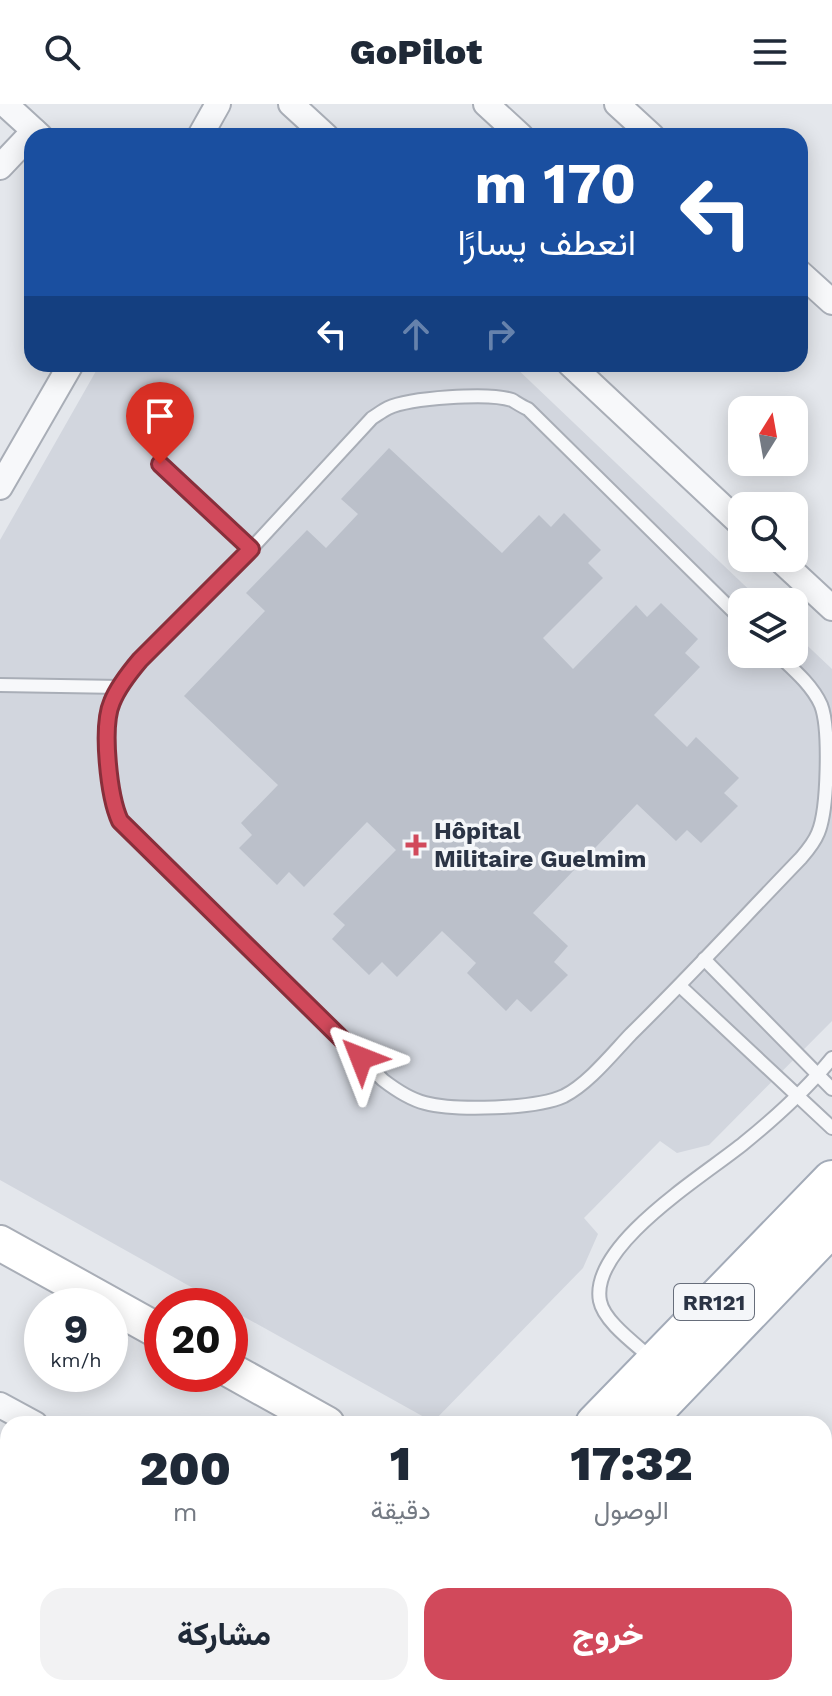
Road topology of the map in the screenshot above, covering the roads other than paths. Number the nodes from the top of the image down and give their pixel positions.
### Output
1 (5, 104) edge
2 (218, 104) edge
3 (291, 104) edge
4 (486, 104) edge
5 (617, 104) edge
6 (31, 128) edge
7 (204, 128) edge
8 (317, 128) edge
9 (512, 128) edge
10 (643, 128) edge
11 (24, 145) edge
12 (0, 167) edge
13 (808, 280) edge
14 (832, 302) edge
15 (66, 372) edge
16 (579, 372) edge
17 (160, 464) dead end
18 (0, 487) edge
19 (728, 512) edge
20 (251, 549) junction
21 (793, 572) edge
22 (728, 606) edge
23 (832, 608) edge
24 (792, 668) edge
25 (0, 685) edge
26 (121, 687) junction
27 (704, 959) junction
28 (680, 986) junction
29 (832, 1058) edge
30 (818, 1076) junction
31 (832, 1089) edge
32 (798, 1097) junction
33 (832, 1128) edge
34 (832, 1180) edge
35 (832, 1226) edge
36 (0, 1243) edge
37 (144, 1323) edge
38 (655, 1362) junction
39 (248, 1380) edge
40 (0, 1405) edge
41 (20, 1416) edge
42 (311, 1416) edge
43 (603, 1416) edge
44 (650, 1416) edge

1 - 6 street
2 - 7 street
3 - 8 street
4 - 9 street
5 - 10 street
11 - 12 street
13 - 14 street
15 - 18 street
16 - 19 street
17 - 20 lane
20 - 22 lane
20 - 26 lane
21 - 23 street
24 - 27 lane
25 - 26 lane
26 - 28 lane
27 - 28 lane
27 - 30 lane
28 - 32 lane
29 - 30 lane
30 - 31 lane
30 - 32 lane
32 - 33 lane
32 - 38 lane
34 - 38 main road, RR121
35 - 44 main road, RR121
36 - 37 main road
38 - 43 main road, RR121
39 - 42 main road
40 - 41 street

